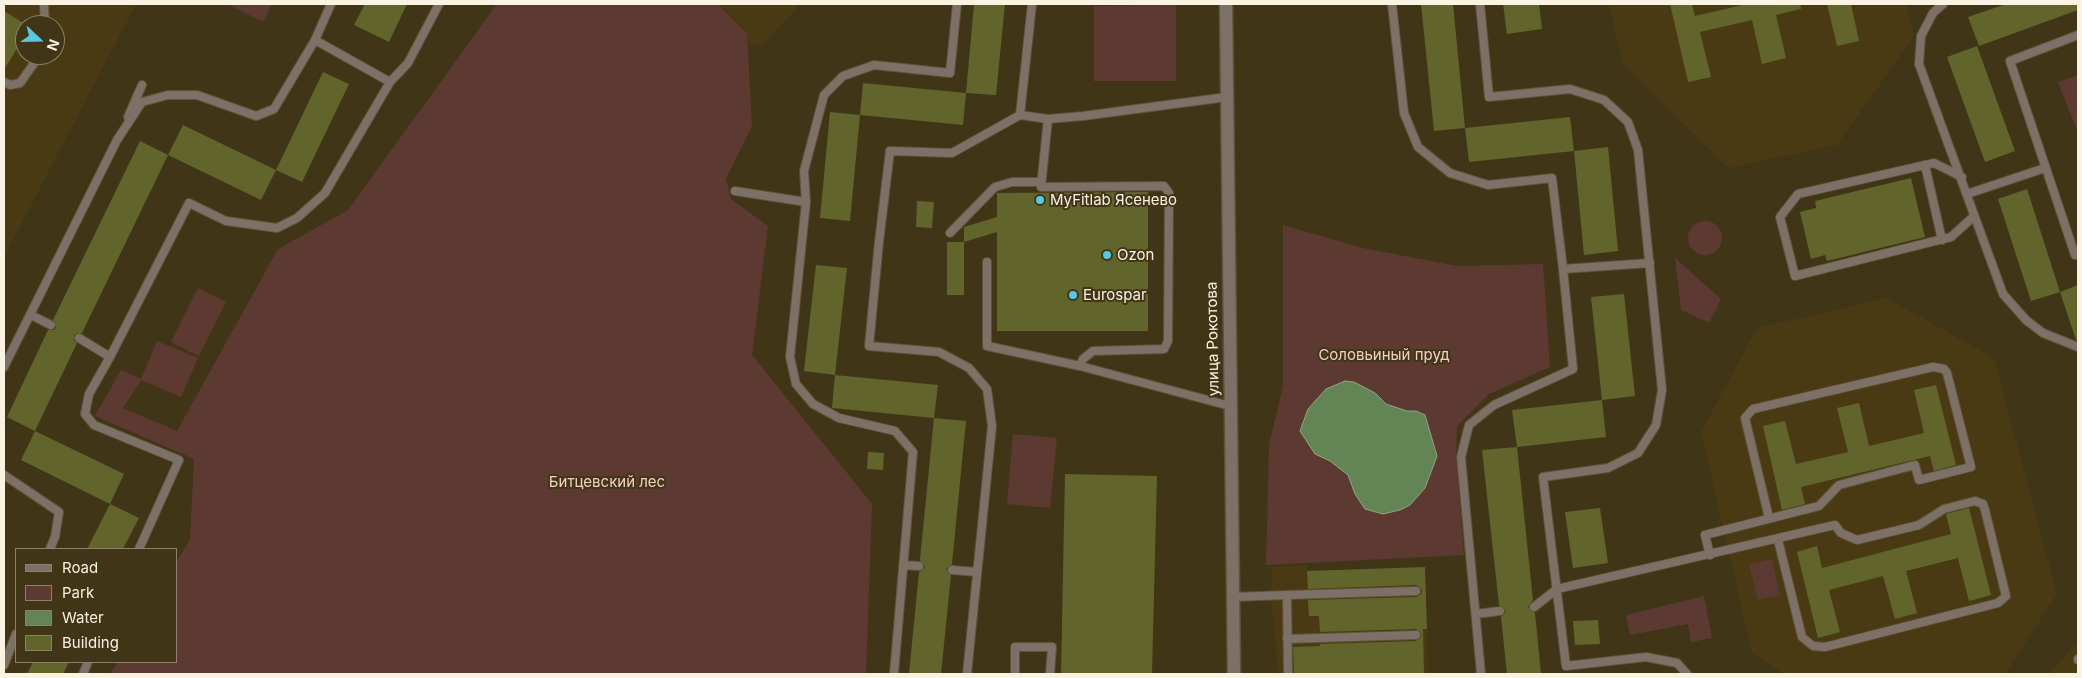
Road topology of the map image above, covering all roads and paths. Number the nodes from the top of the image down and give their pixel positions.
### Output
1 (331, 4) edge
2 (439, 4) edge
3 (957, 4) edge
4 (1032, 4) edge
5 (1226, 4) edge
6 (1392, 4) edge
7 (1480, 4) edge
8 (1944, 4) edge
9 (2078, 35) edge
10 (315, 40) junction
11 (33, 65) edge
12 (4, 82) edge
13 (390, 82) junction
14 (142, 85) dead end
15 (1227, 97) junction
16 (1020, 115) junction
17 (1048, 119) junction
18 (117, 140) junction
19 (1925, 164) junction
20 (2045, 168) junction
21 (1962, 177) junction
22 (1040, 182) junction
23 (735, 191) dead end
24 (1967, 194) junction
25 (806, 202) junction
26 (1974, 217) junction
27 (950, 233) dead end
28 (1942, 240) junction
29 (2078, 253) edge
30 (987, 262) dead end
31 (1650, 263) junction
32 (1563, 269) junction
33 (30, 315) junction
34 (51, 324) dead end
35 (80, 338) dead end
36 (2078, 347) edge
37 (110, 357) junction
38 (1080, 366) junction
39 (4, 367) edge
40 (1230, 406) junction
41 (4, 475) edge
42 (1769, 518) junction
43 (1778, 540) junction
44 (50, 548) edge
45 (140, 548) edge
46 (1710, 555) junction
47 (903, 565) junction
48 (919, 566) dead end
49 (952, 570) dead end
50 (977, 572) junction
51 (1557, 590) junction
52 (1416, 591) dead end
53 (1287, 595) junction
54 (1233, 597) junction
55 (1534, 607) dead end
56 (1500, 611) dead end
57 (1476, 614) junction
58 (1416, 635) dead end
59 (15, 637) edge
60 (1287, 639) junction
61 (4, 666) edge
62 (894, 674) edge
63 (967, 674) edge
64 (1014, 674) edge
65 (1050, 674) edge
66 (1234, 674) edge
67 (1288, 674) edge
68 (1482, 674) edge
69 (1687, 674) edge

1 - 10 lane
2 - 13 lane
3 - 25 lane
4 - 16 lane
5 - 15 street, улица Рокотова
6 - 32 lane
7 - 31 lane
8 - 21 lane
9 - 20 lane
10 - 13 lane
10 - 18 lane
11 - 12 lane
13 - 37 lane
14 - 18 lane
15 - 17 lane
15 - 40 street, улица Рокотова
16 - 17 lane
16 - 50 lane
17 - 22 lane
18 - 33 lane
19 - 21 lane
19 - 28 lane
19 - 28 lane
20 - 24 lane
20 - 29 lane
21 - 24 lane
22 - 27 lane
22 - 38 lane
23 - 25 lane
24 - 26 lane
25 - 47 lane
26 - 28 lane
26 - 36 lane
30 - 38 lane
31 - 32 lane
31 - 51 lane
32 - 57 lane
33 - 34 lane
33 - 39 lane
35 - 37 lane
37 - 45 lane
38 - 40 lane
40 - 54 street, улица Рокотова
41 - 44 lane
42 - 42 lane
42 - 46 lane
43 - 43 lane
43 - 46 lane
46 - 51 lane
47 - 48 lane
47 - 62 lane
49 - 50 lane
50 - 63 lane
51 - 55 lane
51 - 69 lane
52 - 53 lane
53 - 54 lane
53 - 60 lane
54 - 66 street, улица Рокотова
56 - 57 lane
57 - 68 lane
58 - 60 lane
59 - 61 lane
60 - 67 lane
64 - 65 lane

